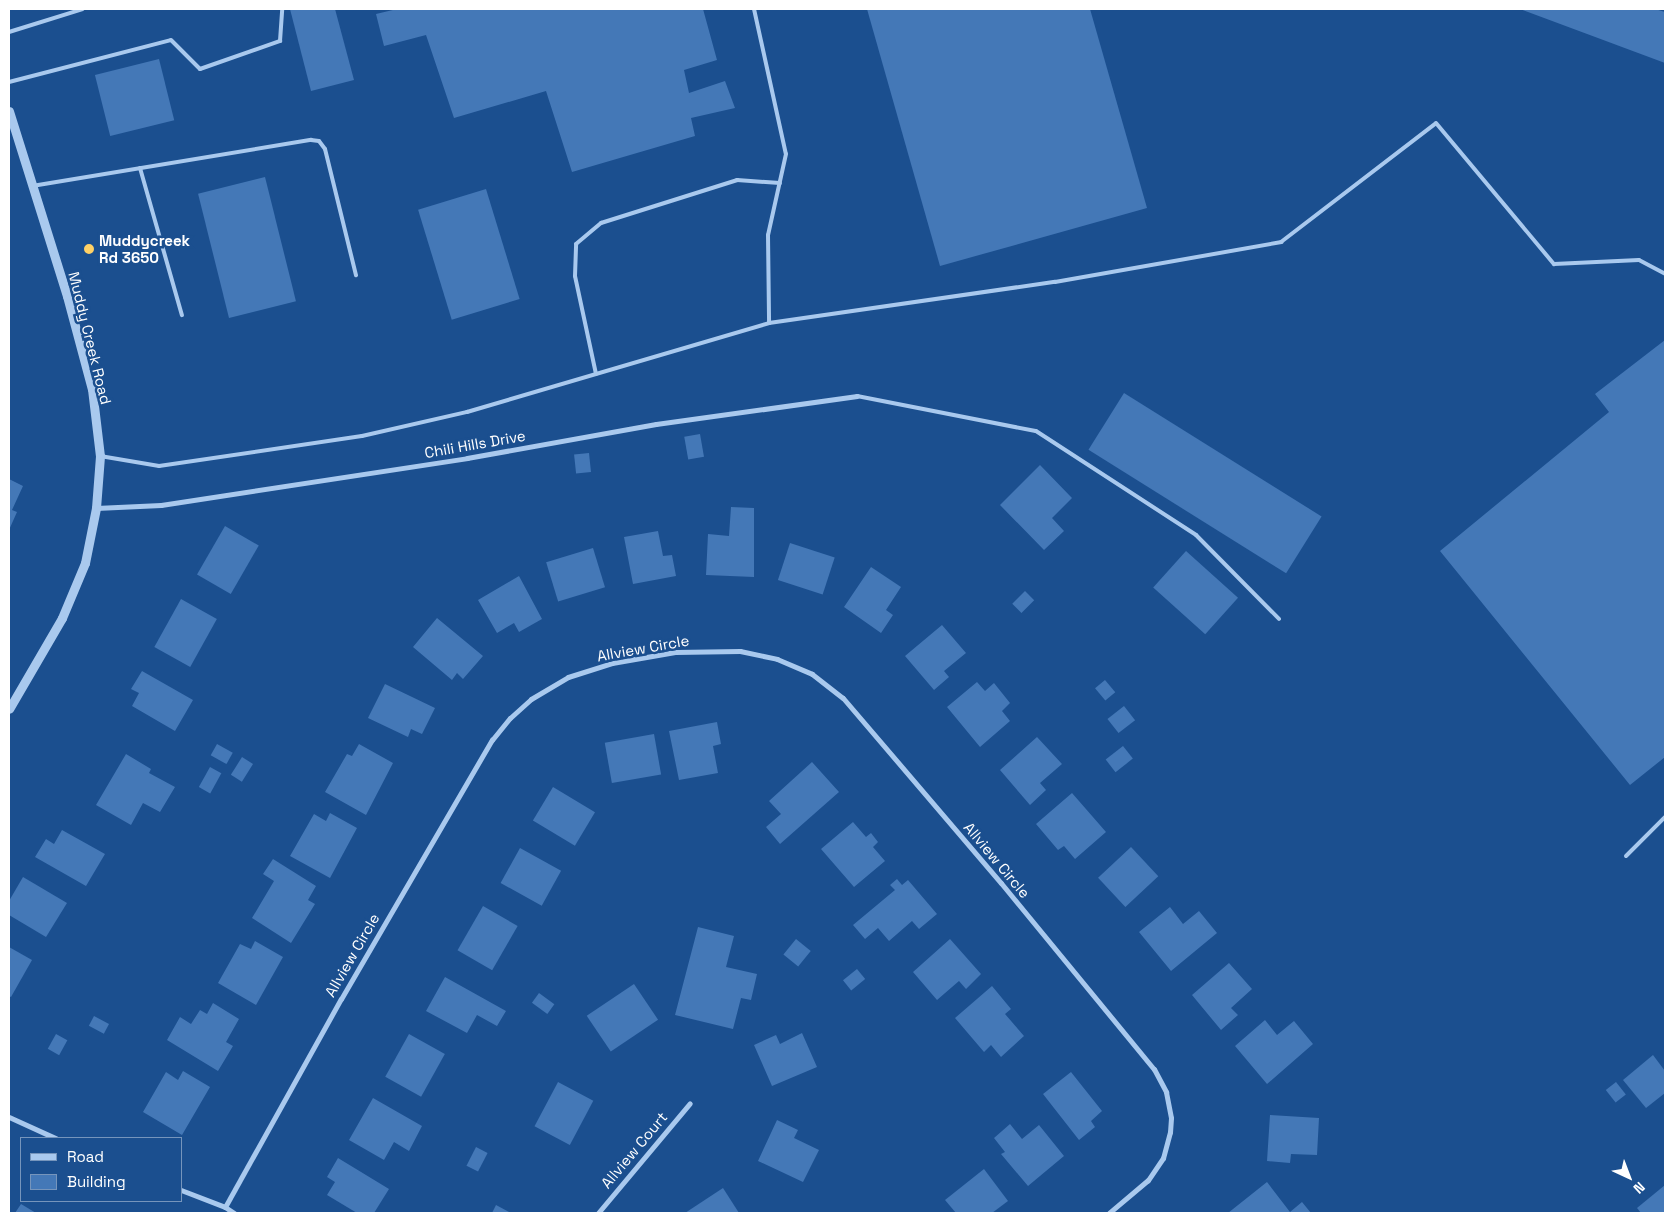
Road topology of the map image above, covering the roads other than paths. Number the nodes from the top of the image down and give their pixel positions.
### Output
1 (83, 9) edge
2 (282, 9) edge
3 (754, 9) edge
4 (9, 32) edge
5 (9, 82) edge
6 (9, 111) edge
7 (140, 168) junction
8 (780, 183) junction
9 (32, 186) junction
10 (1665, 274) edge
11 (356, 275) dead end
12 (182, 315) dead end
13 (769, 323) junction
14 (596, 374) junction
15 (857, 396) joint
16 (100, 456) junction
17 (96, 508) junction
18 (1280, 619) dead end
19 (9, 709) edge
20 (1665, 817) edge
21 (1626, 856) dead end
22 (690, 1102) dead end
23 (9, 1117) edge
24 (53, 1137) edge
25 (182, 1190) edge
26 (225, 1207) junction
27 (234, 1213) edge
28 (598, 1213) edge
29 (1109, 1213) edge

1 - 4 lane
2 - 5 lane
3 - 8 lane
6 - 9 street, Muddy Creek Road
7 - 9 lane
7 - 11 lane
7 - 12 lane
8 - 13 lane
8 - 14 lane
9 - 16 street, Muddy Creek Road
10 - 13 lane
13 - 14 lane
14 - 16 lane
15 - 17 street, Chili Hills Drive
15 - 18 lane
16 - 17 street, Muddy Creek Road
17 - 19 street, Muddy Creek Road
20 - 21 lane
22 - 28 street, Allview Court
23 - 24 street
25 - 26 street
26 - 27 street
26 - 29 street, Allview Circle

